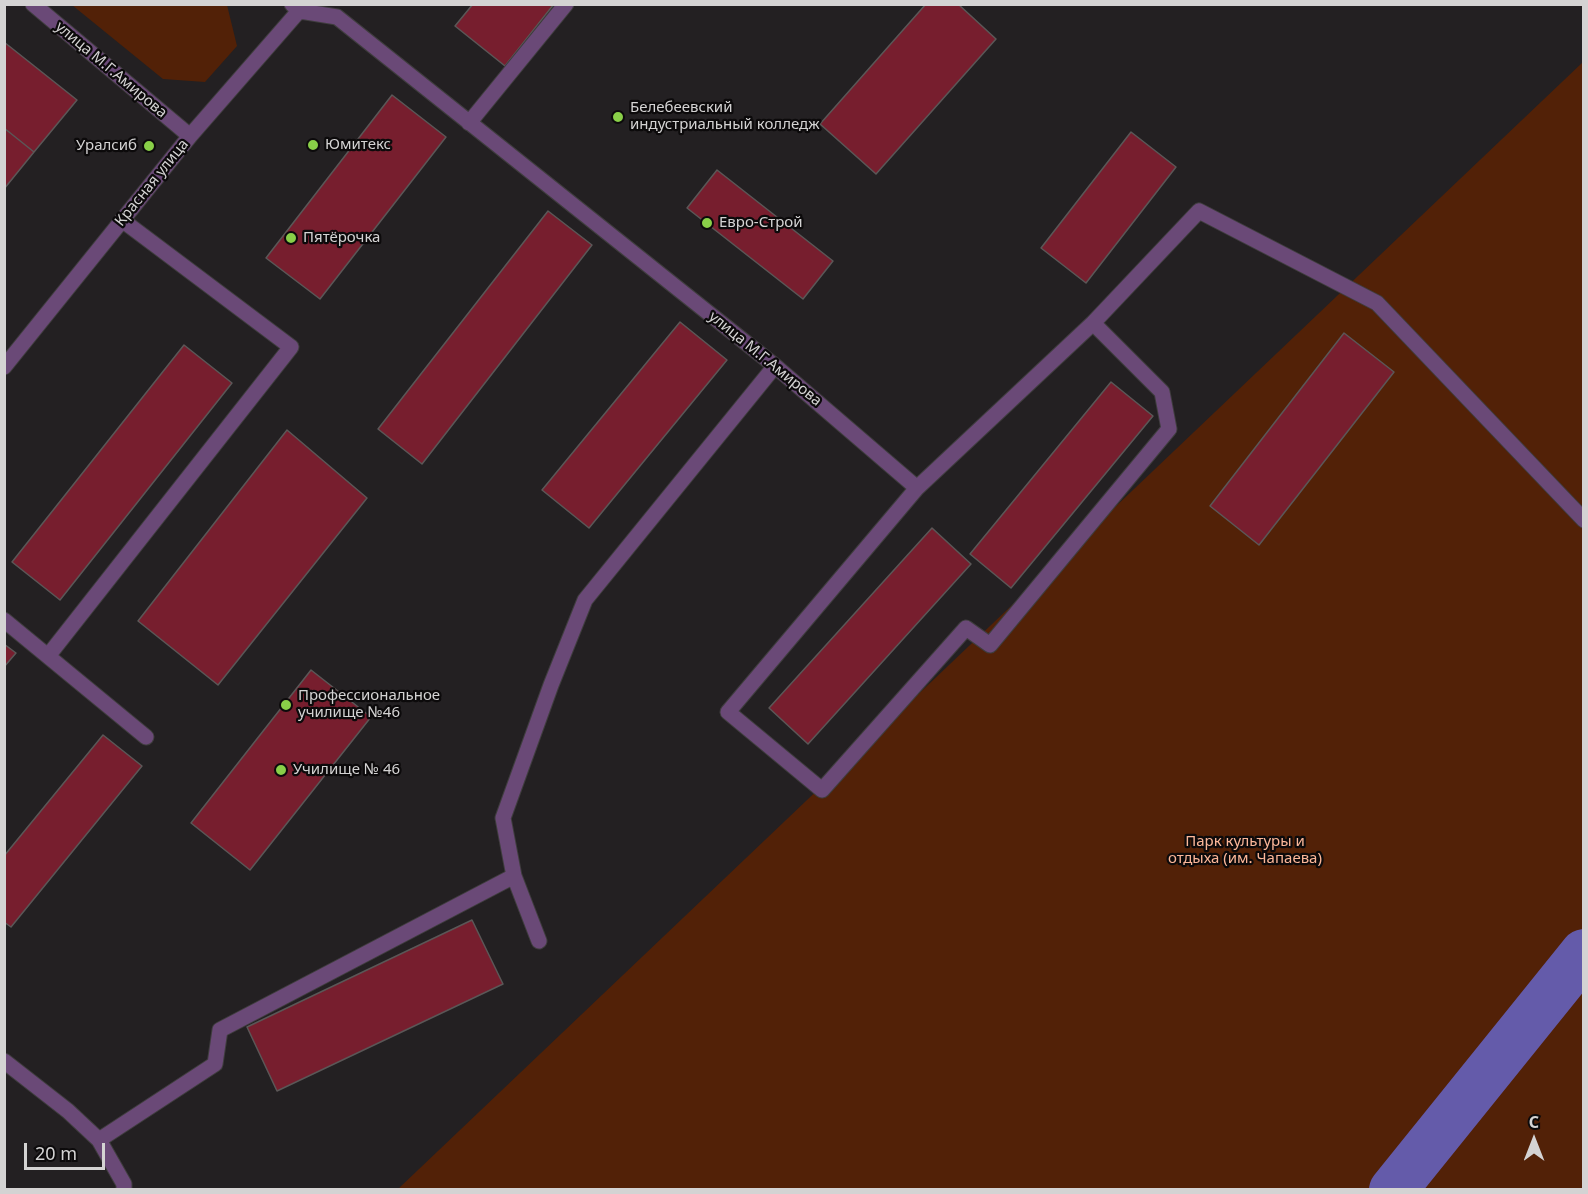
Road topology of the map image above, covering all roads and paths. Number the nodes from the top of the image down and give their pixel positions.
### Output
1 (33, 4) edge
2 (566, 4) edge
3 (299, 7) edge
4 (470, 123) junction
5 (190, 136) junction
6 (122, 220) junction
7 (1093, 323) junction
8 (775, 366) junction
9 (4, 367) edge
10 (918, 488) junction
11 (1584, 520) edge
12 (4, 620) edge
13 (48, 656) junction
14 (146, 737) dead end
15 (514, 876) junction
16 (540, 941) dead end
17 (4, 1061) edge
18 (99, 1140) junction
19 (124, 1190) edge

1 - 5 street, улица М.Г.Амирова
2 - 4 street
3 - 4 street, улица М.Г.Амирова
3 - 5 street, Красная улица
4 - 8 street, улица М.Г.Амирова
5 - 6 street, Красная улица
6 - 9 street, Красная улица
6 - 13 street
7 - 10 street
7 - 10 street
7 - 11 street
8 - 10 street, улица М.Г.Амирова
8 - 15 street
12 - 13 street
13 - 14 street
15 - 16 street
15 - 18 street
17 - 18 street
18 - 19 street

